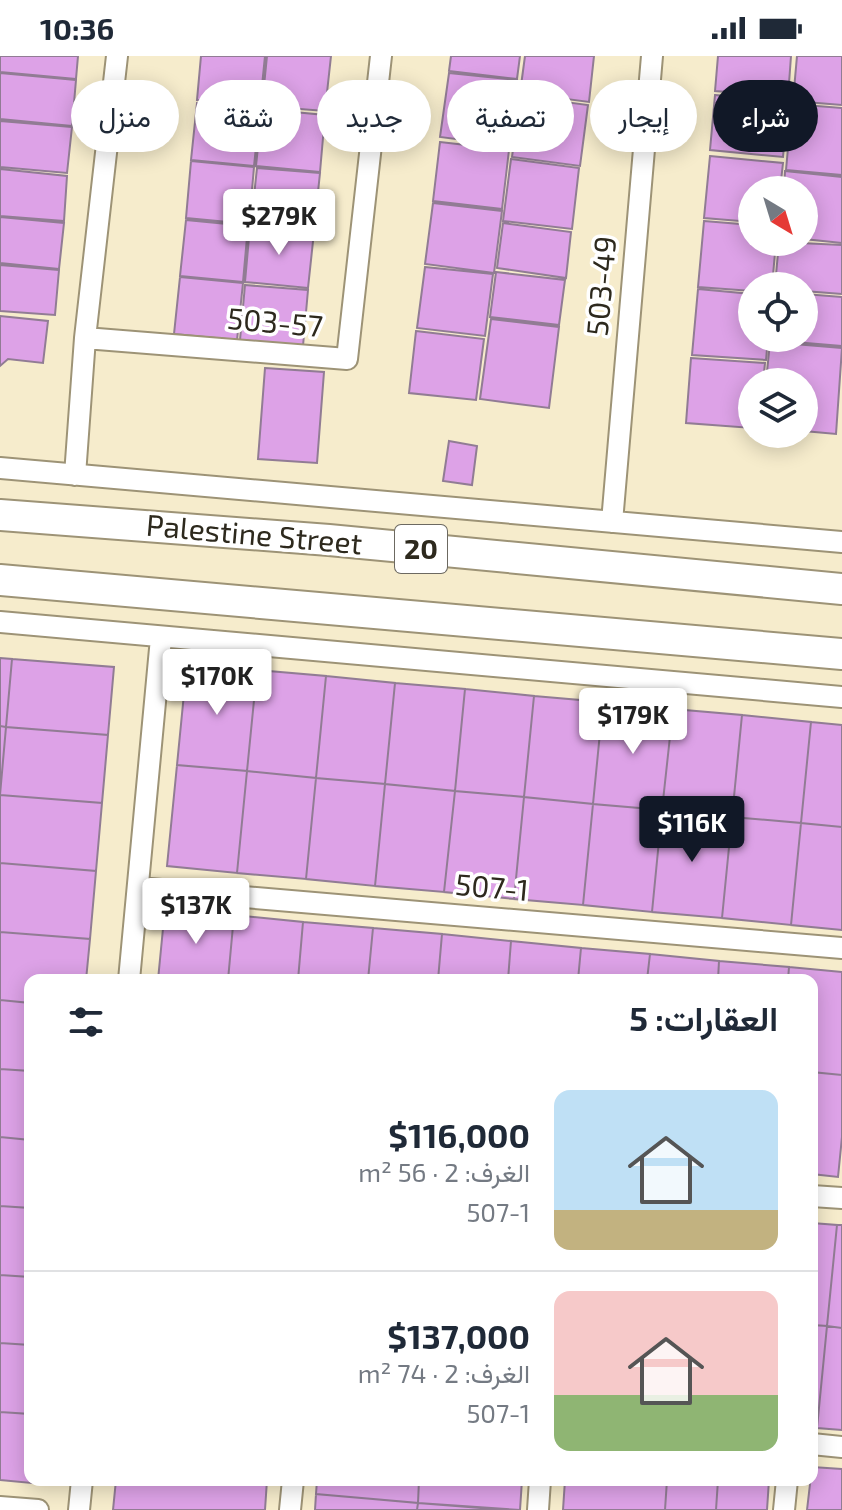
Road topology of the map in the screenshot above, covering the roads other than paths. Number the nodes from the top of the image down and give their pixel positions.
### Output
1 (117, 56) edge
2 (381, 56) edge
3 (652, 56) edge
4 (85, 338) junction
5 (0, 468) edge
6 (75, 475) junction
7 (0, 515) edge
8 (612, 522) junction
9 (842, 542) edge
10 (0, 580) edge
11 (842, 589) edge
12 (0, 622) edge
13 (161, 638) junction
14 (842, 654) edge
15 (842, 697) edge
16 (138, 888) junction
17 (842, 948) edge
18 (130, 974) edge
19 (818, 1196) edge
20 (842, 1198) edge
21 (818, 1445) edge
22 (842, 1447) edge
23 (81, 1486) edge
24 (292, 1486) edge
25 (540, 1486) edge
26 (786, 1486) edge
27 (0, 1507) edge
28 (38, 1510) edge
29 (79, 1510) edge
30 (290, 1510) edge
31 (538, 1510) edge
32 (784, 1510) edge

1 - 4 street
2 - 4 street, 503-57
3 - 8 street, 503-49
4 - 6 street
5 - 6 street
6 - 8 street
7 - 11 main road, Palestine Street / 20
8 - 9 street
10 - 14 main road, 20
12 - 13 street
13 - 15 street
13 - 16 street
16 - 17 street, 507-1
16 - 18 street
19 - 20 street
21 - 22 street
23 - 29 street
24 - 30 street
25 - 31 street
26 - 32 street
27 - 28 street

